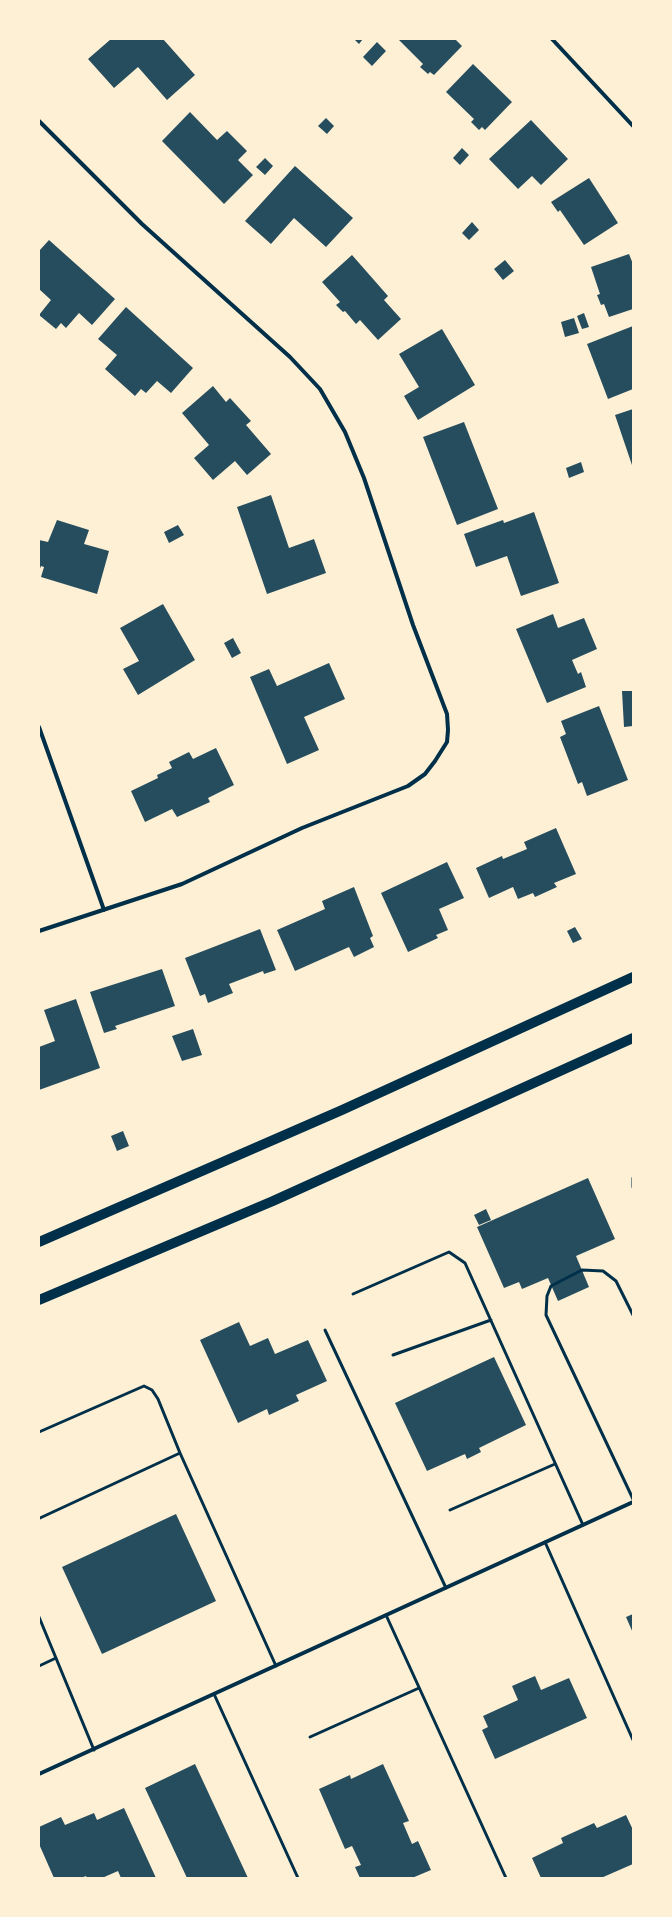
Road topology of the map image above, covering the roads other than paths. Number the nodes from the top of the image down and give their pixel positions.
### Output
1 (552, 39) edge
2 (39, 121) edge
3 (633, 126) edge
4 (39, 726) edge
5 (104, 910) junction
6 (39, 931) edge
7 (633, 977) edge
8 (633, 1038) edge
9 (633, 1178) edge
10 (633, 1187) edge
11 (39, 1242) edge
12 (353, 1294) dead end
13 (39, 1300) edge
14 (633, 1315) edge
15 (491, 1320) junction
16 (325, 1330) dead end
17 (393, 1356) dead end
18 (39, 1432) edge
19 (180, 1453) junction
20 (555, 1464) junction
21 (633, 1499) edge
22 (633, 1502) edge
23 (450, 1510) dead end
24 (40, 1518) edge
25 (583, 1526) junction
26 (545, 1542) junction
27 (446, 1588) junction
28 (386, 1615) junction
29 (39, 1617) edge
30 (56, 1658) junction
31 (39, 1666) edge
32 (276, 1666) junction
33 (419, 1688) junction
34 (214, 1694) junction
35 (310, 1737) dead end
36 (633, 1740) edge
37 (94, 1750) junction
38 (39, 1774) edge
39 (298, 1878) edge
40 (506, 1878) edge

1 - 3 street
2 - 5 street
4 - 5 street
5 - 6 street
7 - 11 main road
8 - 13 main road
9 - 10 lane
12 - 15 lane
14 - 21 lane
15 - 17 lane
15 - 20 lane
16 - 27 lane
18 - 19 lane
19 - 24 lane
19 - 32 lane
20 - 23 lane
20 - 25 lane
22 - 25 street
25 - 26 street
26 - 27 street
26 - 36 lane
27 - 28 street
28 - 32 street
28 - 33 lane
29 - 30 lane
30 - 31 lane
30 - 37 lane
32 - 34 street
33 - 35 lane
33 - 40 lane
34 - 37 street
34 - 39 lane
37 - 38 street

